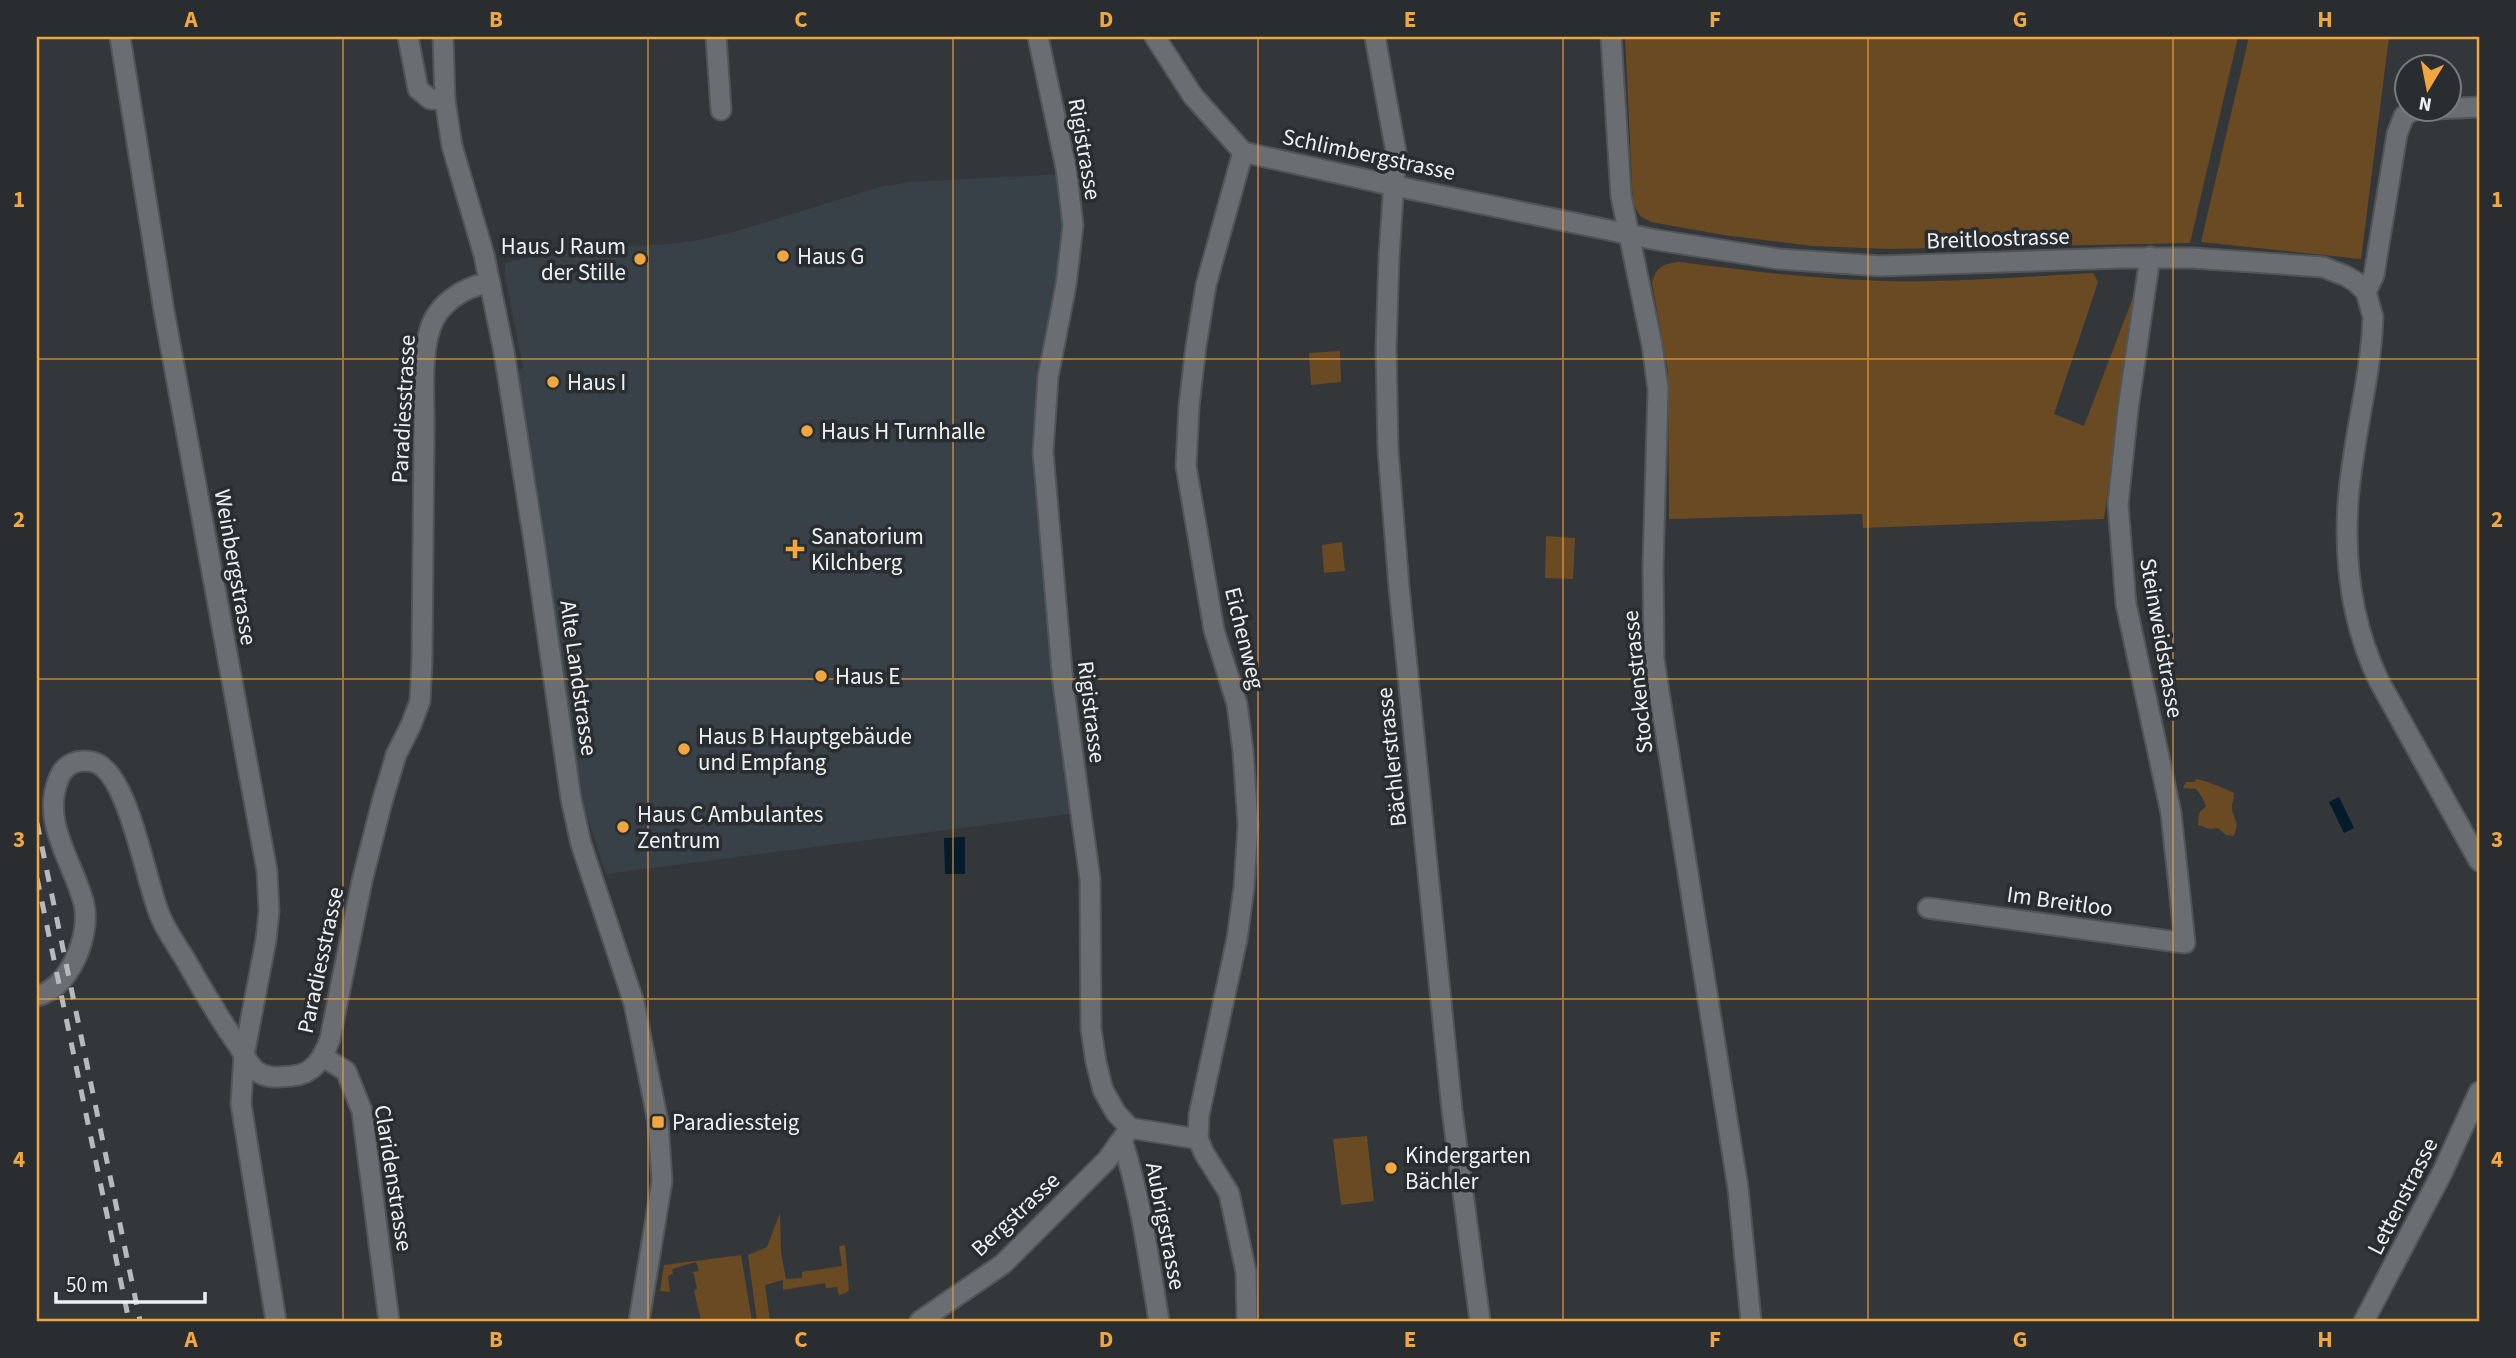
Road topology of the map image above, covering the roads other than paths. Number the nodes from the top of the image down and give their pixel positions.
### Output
1 (120, 37) edge
2 (408, 37) edge
3 (443, 37) edge
4 (716, 37) edge
5 (1038, 37) edge
6 (1155, 37) edge
7 (1375, 37) edge
8 (1611, 37) edge
9 (445, 100) junction
10 (2479, 107) edge
11 (721, 110) dead end
12 (1243, 152) junction
13 (1395, 186) junction
14 (1627, 232) junction
15 (2150, 257) junction
16 (490, 283) junction
17 (2366, 292) junction
18 (2479, 861) edge
19 (1928, 908) dead end
20 (2185, 943) joint
21 (37, 996) edge
22 (244, 1055) junction
23 (323, 1057) junction
24 (272, 1077) junction
25 (2479, 1092) edge
26 (241, 1107) junction
27 (1126, 1134) junction
28 (1198, 1139) junction
29 (276, 1321) edge
30 (389, 1321) edge
31 (639, 1321) edge
32 (920, 1321) edge
33 (1159, 1321) edge
34 (1247, 1321) edge
35 (1480, 1321) edge
36 (1751, 1321) edge
37 (2364, 1321) edge

1 - 22 street, Weinbergstrasse
2 - 9 street
3 - 9 street, Alte Landstrasse
4 - 11 street
5 - 27 street, Rigistrasse
6 - 12 street
7 - 13 street, Bächlerstrasse
8 - 14 street, Stockenstrasse
9 - 16 street, Alte Landstrasse
10 - 17 street
12 - 13 street, Schlimbergstrasse
12 - 28 street, Eichenweg
13 - 14 street, Schlimbergstrasse
13 - 35 street, Bächlerstrasse
14 - 15 street, Breitloostrasse
14 - 36 street, Stockenstrasse
15 - 17 street, Breitloostrasse
15 - 20 street, Steinweidstrasse
16 - 23 street, Paradiesstrasse
16 - 31 street, Alte Landstrasse
17 - 18 street
19 - 20 street, Im Breitloo
21 - 22 street
22 - 24 street
22 - 26 street, Weinbergstrasse
23 - 24 street, Paradiesstrasse
23 - 30 street, Claridenstrasse
24 - 26 street
25 - 37 street, Lettenstrasse
26 - 29 street, Weinbergstrasse
27 - 28 street
27 - 32 street, Bergstrasse
27 - 33 street, Aubrigstrasse
28 - 34 street

